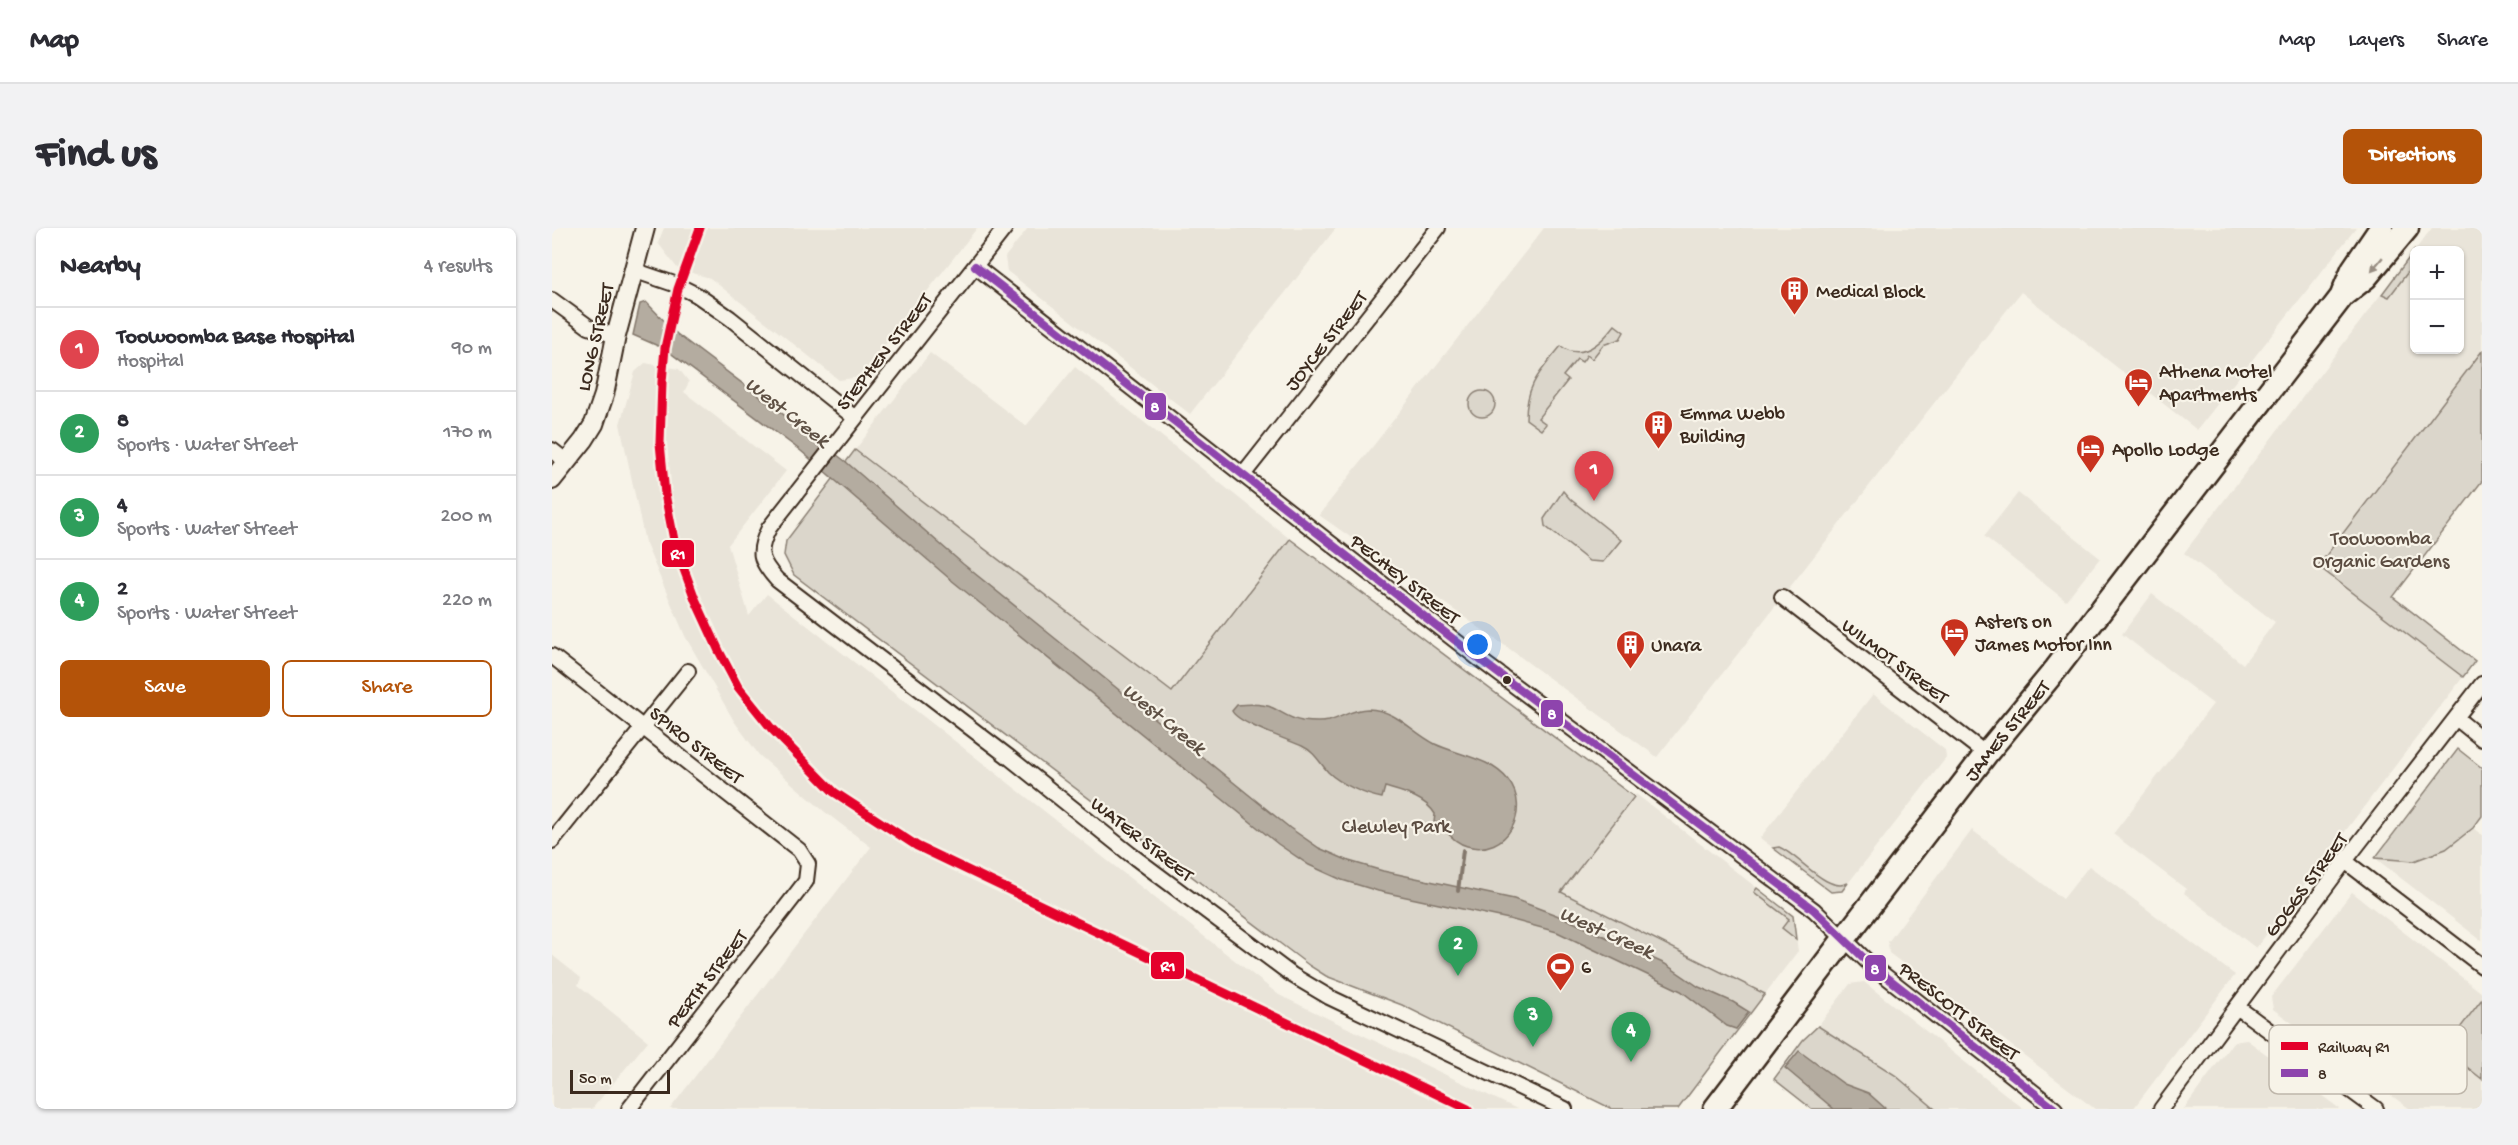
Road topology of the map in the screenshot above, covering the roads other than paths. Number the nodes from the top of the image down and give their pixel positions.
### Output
1 (645, 228) edge
2 (1005, 228) edge
3 (1438, 228) edge
4 (2381, 228) edge
5 (2407, 228) edge
6 (975, 266) junction
7 (633, 270) junction
8 (2343, 295) junction
9 (552, 300) edge
10 (616, 336) junction
11 (855, 418) junction
12 (559, 456) edge
13 (1243, 476) junction
14 (552, 480) edge
15 (769, 528) joint
16 (1782, 597) dead end
17 (552, 656) edge
18 (688, 671) dead end
19 (2482, 684) edge
20 (2456, 718) junction
21 (643, 727) junction
22 (2482, 739) edge
23 (1986, 754) junction
24 (552, 841) edge
25 (2345, 861) junction
26 (809, 869) joint
27 (1844, 939) junction
28 (2482, 966) edge
29 (2237, 1007) junction
30 (2269, 1030) edge
31 (2356, 1094) edge
32 (629, 1109) edge
33 (1565, 1109) edge
34 (1715, 1109) edge
35 (2055, 1109) edge
36 (2161, 1109) edge
37 (2376, 1109) edge

1 - 7 street, LONG STREET
2 - 6 street, STEPHEN STREET
3 - 13 street, JOYCE STREET
4 - 8 highway, JAMES STREET
5 -> 8 highway, JAMES STREET
6 - 11 street, STEPHEN STREET
6 - 13 street, PECHEY STREET
7 - 10 street, LONG STREET
7 - 11 street
8 - 23 highway, JAMES STREET
9 - 10 street
10 - 12 street, LONG STREET
11 - 15 street, STEPHEN STREET
12 - 14 street, LONG STREET
13 - 27 street, PECHEY STREET
15 - 33 street, WATER STREET
16 - 23 street, WILMOT STREET
17 - 21 street, SPIRO STREET
18 - 21 street
19 - 20 street, GOGGS STREET
20 - 22 street
20 - 25 street, GOGGS STREET
21 - 24 street
21 - 26 street, SPIRO STREET
23 - 27 highway, JAMES STREET
25 - 28 street
25 - 29 street, GOGGS STREET
26 - 32 street, PERTH STREET
27 - 34 highway, JAMES STREET
27 - 35 street, PRESCOTT STREET
29 - 30 street
29 - 36 street, GOGGS STREET
31 - 37 street

